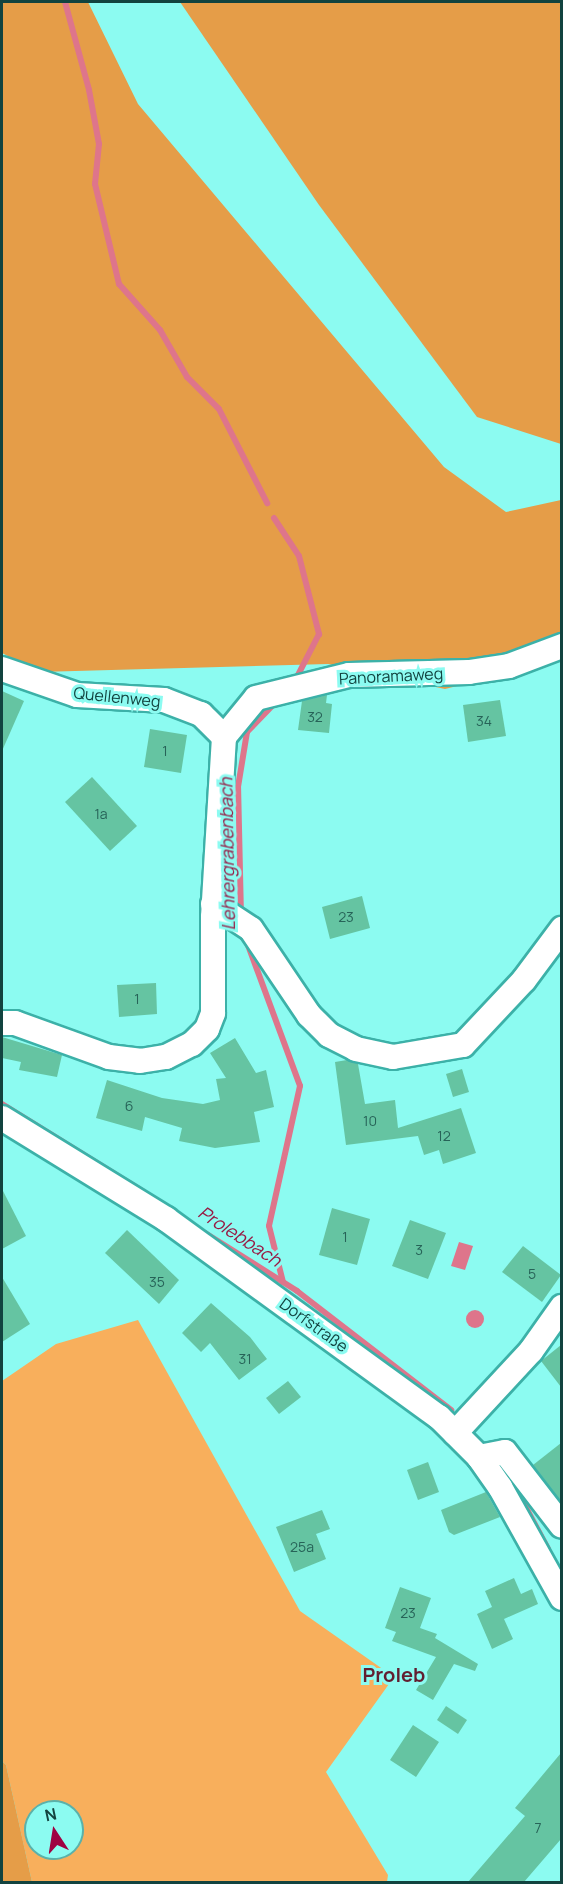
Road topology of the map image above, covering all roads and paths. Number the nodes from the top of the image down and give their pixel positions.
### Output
1 (561, 646) edge
2 (2, 669) edge
3 (224, 737) junction
4 (219, 908) junction
5 (561, 928) edge
6 (2, 1023) edge
7 (2, 1118) edge
8 (561, 1307) edge
9 (454, 1433) junction
10 (479, 1457) junction
11 (561, 1526) edge
12 (561, 1598) edge

1 - 3 street, Panoramaweg
2 - 3 street, Quellenweg
3 - 4 street
4 - 5 street
4 - 6 street
7 - 9 street, Dorfstraße
8 - 9 street
9 - 10 street, Dorfstraße
10 - 11 street
10 - 12 street, Dorfstraße

